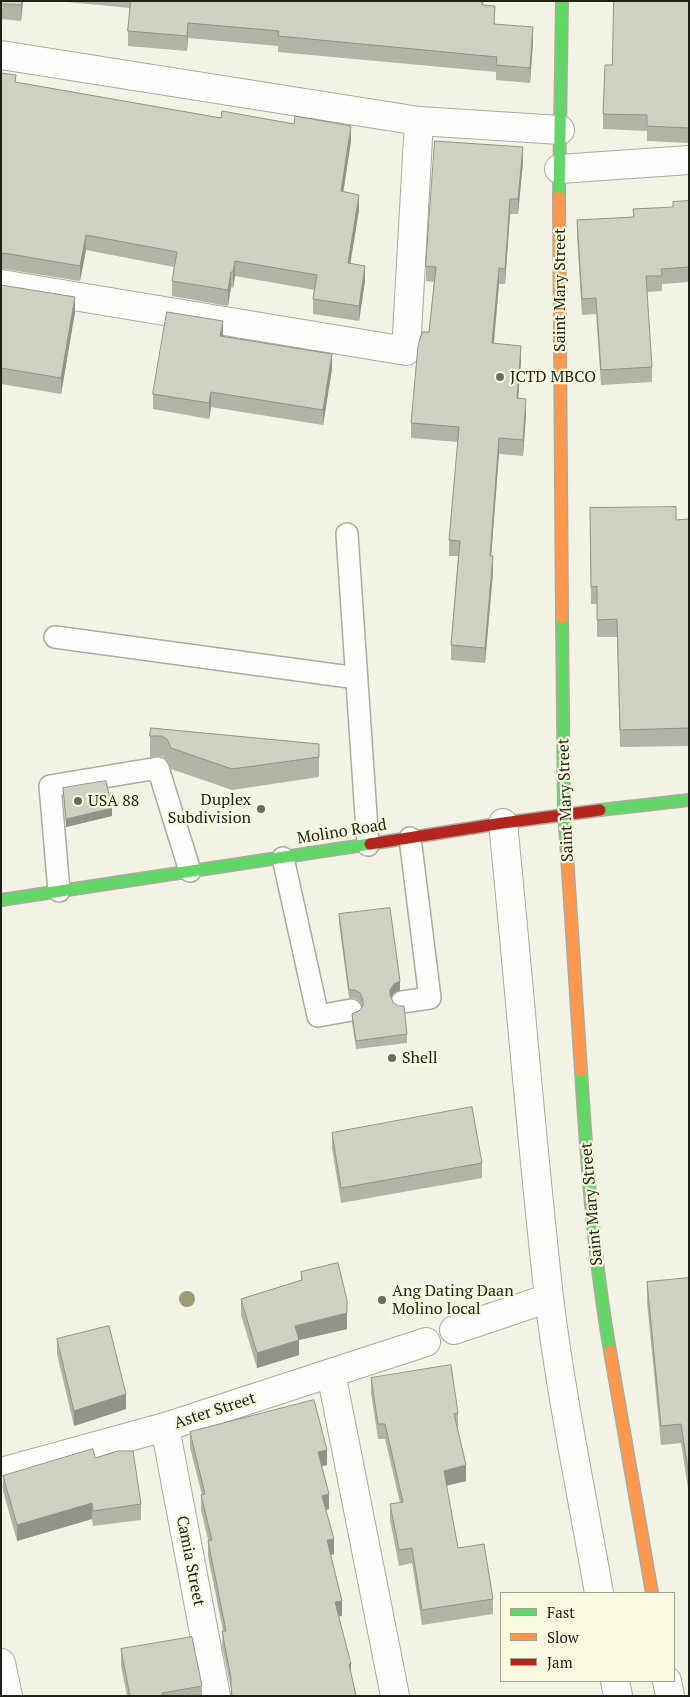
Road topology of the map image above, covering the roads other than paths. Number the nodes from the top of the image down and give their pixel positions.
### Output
1 (562, 1) edge
2 (1, 55) edge
3 (419, 121) junction
4 (560, 130) junction
5 (689, 160) edge
6 (560, 169) junction
7 (1, 284) edge
8 (347, 534) dead end
9 (55, 637) dead end
10 (357, 678) junction
11 (689, 800) edge
12 (564, 814) junction
13 (503, 822) junction
14 (410, 838) junction
15 (368, 845) junction
16 (283, 858) junction
17 (190, 871) junction
18 (59, 891) junction
19 (1, 900) edge
20 (402, 1002) dead end
21 (351, 1010) dead end
22 (549, 1298) junction
23 (454, 1330) dead end
24 (426, 1342) dead end
25 (331, 1373) junction
26 (165, 1427) junction
27 (1, 1472) edge
28 (599, 1592) edge
29 (652, 1592) edge
30 (615, 1682) edge
31 (667, 1682) edge
32 (216, 1696) edge
33 (395, 1696) edge
34 (618, 1696) edge
35 (670, 1696) edge

1 - 4 street, Saint Mary Street
2 - 3 street
3 - 4 street
3 - 7 street
4 - 6 street, Saint Mary Street
5 - 6 street
6 - 12 street, Saint Mary Street
8 - 10 lane
9 - 10 lane
10 - 15 lane
11 - 12 street, Molino Road
12 - 13 street, Molino Road
12 - 29 street, Saint Mary Street
13 - 14 street, Molino Road
13 - 22 street
14 - 15 street, Molino Road
14 - 20 lane
15 - 16 street, Molino Road
16 - 17 street, Molino Road
16 - 21 lane
17 - 18 street, Molino Road
17 - 18 lane
18 - 19 street, Molino Road
22 - 23 street
22 - 28 street
24 - 25 street, Aster Street
25 - 26 street, Aster Street
25 - 33 street
26 - 27 street, Aster Street
26 - 32 street, Camia Street
30 - 34 street
31 - 35 street

